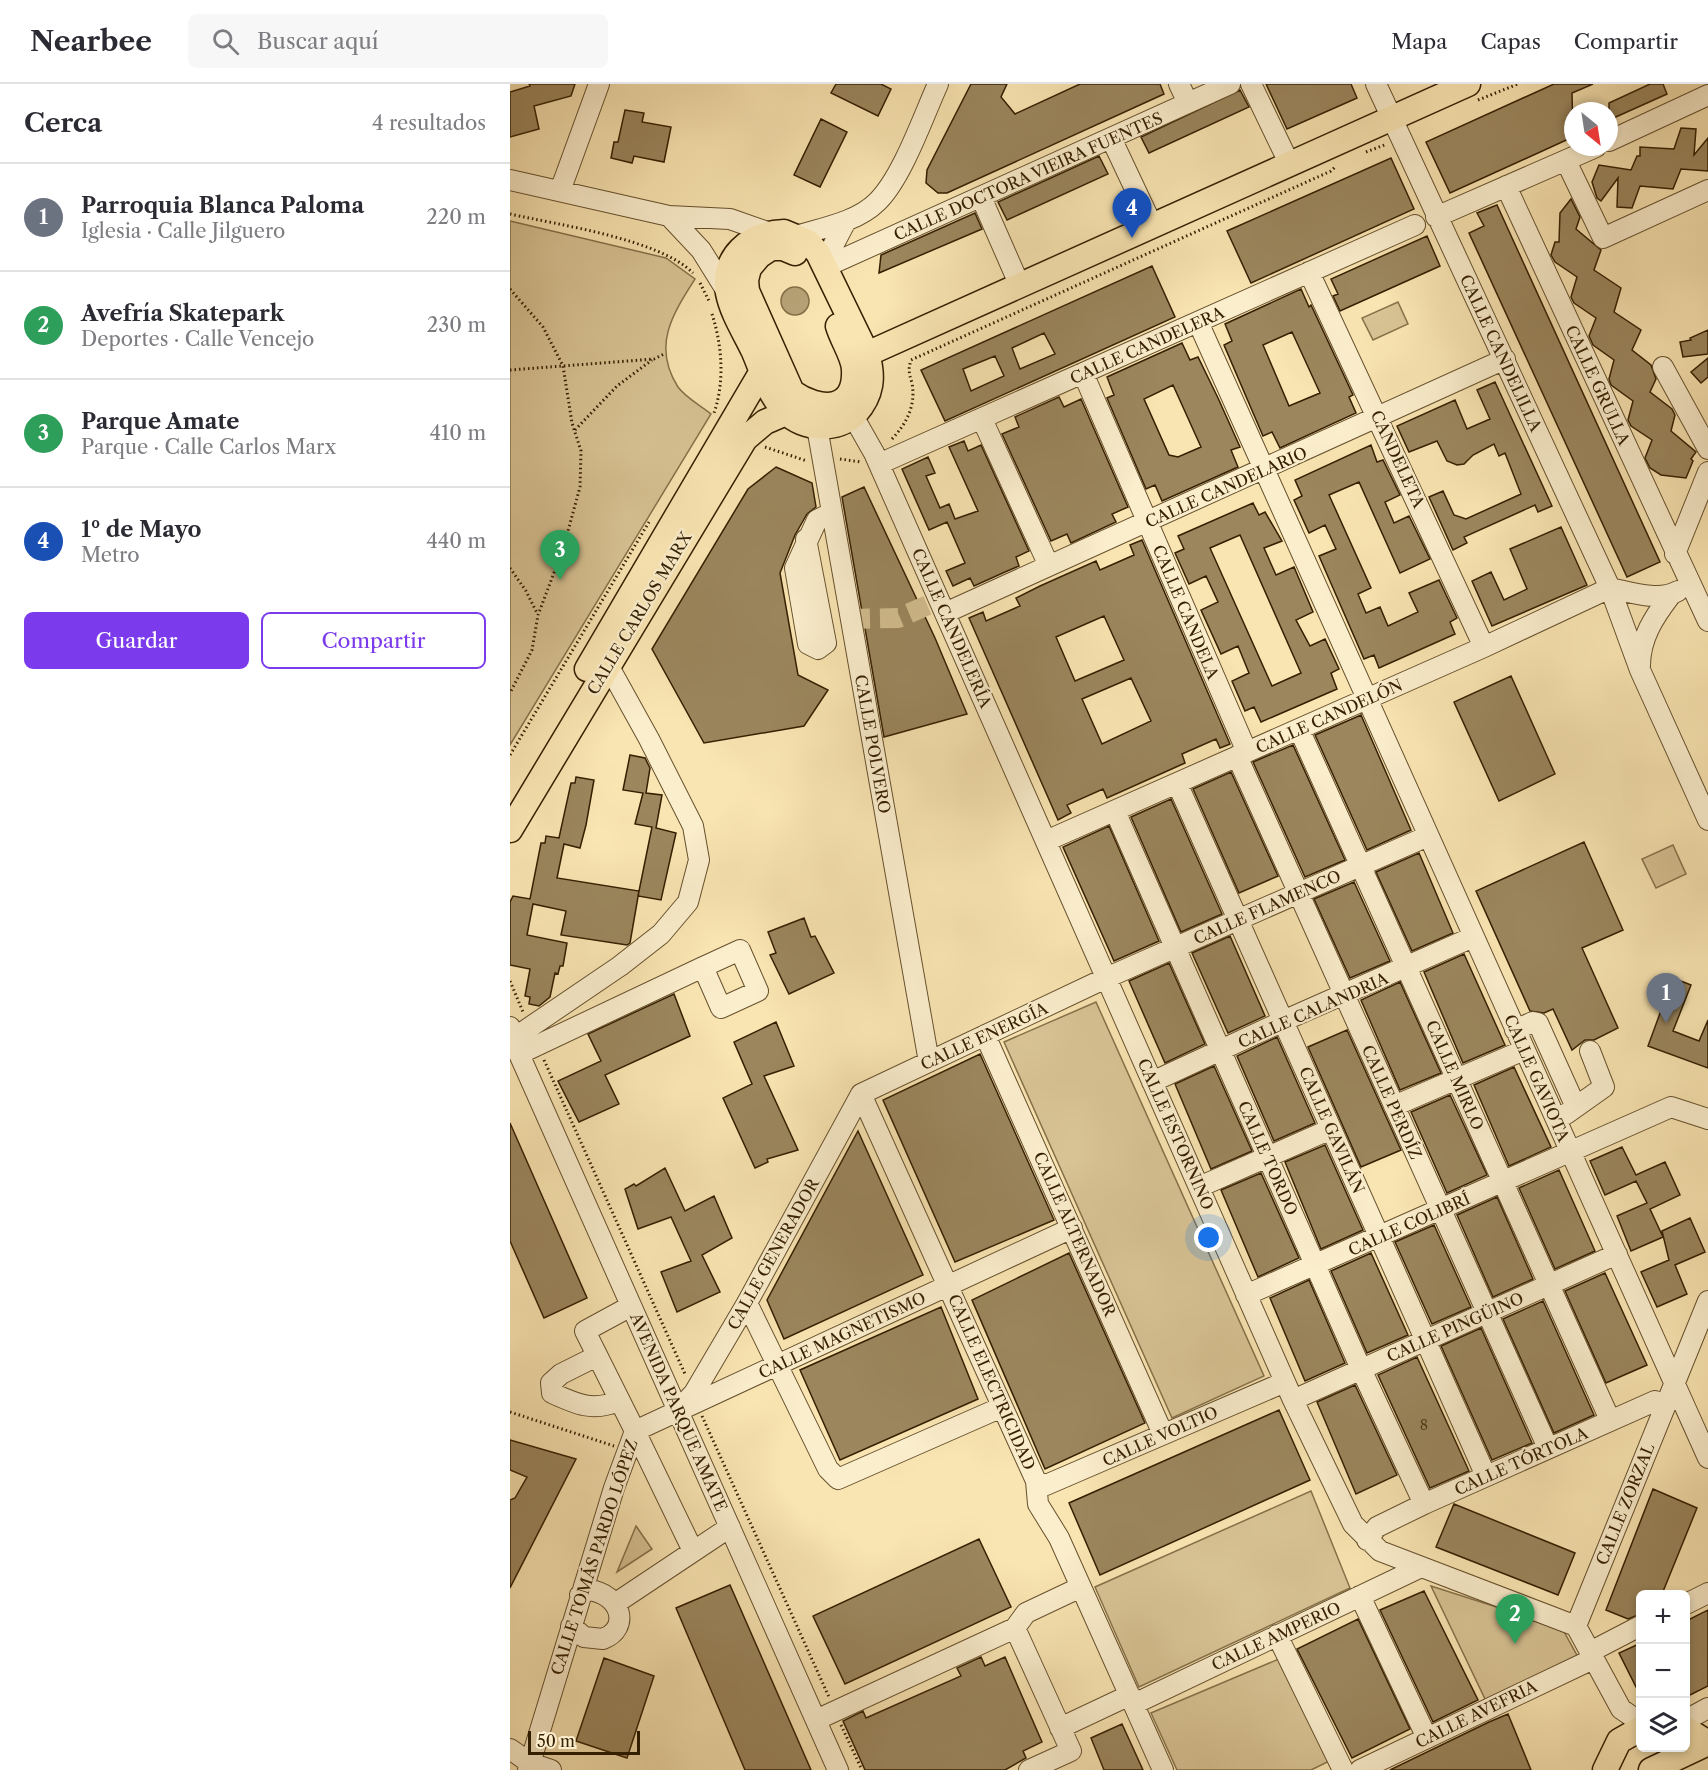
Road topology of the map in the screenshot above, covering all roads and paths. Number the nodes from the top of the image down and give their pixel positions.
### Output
1 (599, 84) edge
2 (938, 84) edge
3 (1179, 84) edge
4 (1230, 84) edge
5 (1251, 84) edge
6 (1376, 84) edge
7 (1468, 84) edge
8 (1701, 96) edge
9 (1188, 103) junction
10 (1393, 130) junction
11 (1618, 137) edge
12 (1112, 138) junction
13 (1357, 152) dead end
14 (1577, 156) edge
15 (1342, 160) dead end
16 (1566, 161) junction
17 (1290, 165) junction
18 (510, 180) edge
19 (1506, 186) junction
20 (1708, 189) edge
21 (560, 191) junction
22 (981, 197) junction
23 (510, 214) edge
24 (669, 216) junction
25 (1436, 217) junction
26 (846, 220) junction
27 (1415, 225) dead end
28 (1153, 227) junction
29 (770, 233) junction
30 (796, 236) junction
31 (825, 265) junction
32 (1309, 272) junction
33 (1020, 286) junction
34 (510, 289) edge
35 (729, 295) junction
36 (834, 315) junction
37 (1198, 322) junction
38 (865, 350) junction
39 (664, 354) dead end
40 (1505, 358) junction
41 (654, 359) junction
42 (563, 366) junction
43 (1663, 367) dead end
44 (510, 370) edge
45 (762, 371) junction
46 (1083, 373) junction
47 (786, 413) junction
48 (713, 414) dead end
49 (853, 416) junction
50 (1378, 418) junction
51 (982, 419) junction
52 (817, 427) junction
53 (574, 430) junction
54 (886, 443) dead end
55 (756, 444) dead end
56 (1708, 449) edge
57 (830, 460) dead end
58 (816, 461) dead end
59 (874, 461) junction
60 (1263, 469) junction
61 (1708, 472) edge
62 (1700, 512) edge
63 (831, 513) junction
64 (653, 514) dead end
65 (1147, 522) junction
66 (806, 539) dead end
67 (1675, 554) junction
68 (1049, 566) junction
69 (510, 568) edge
70 (1689, 585) junction
71 (1610, 588) junction
72 (1670, 596) junction
73 (945, 613) junction
74 (538, 615) junction
75 (1708, 621) edge
76 (1484, 647) junction
77 (608, 665) junction
78 (1640, 670) junction
79 (510, 693) edge
80 (1365, 699) junction
81 (1299, 729) junction
82 (510, 754) edge
83 (1242, 754) junction
84 (1177, 783) junction
85 (510, 800) edge
86 (1115, 811) junction
87 (1708, 820) edge
88 (510, 830) edge
89 (1428, 837) junction
90 (1046, 841) junction
91 (1361, 866) junction
92 (1298, 893) junction
93 (1238, 920) junction
94 (1473, 938) junction
95 (1175, 948) junction
96 (703, 967) dead end
97 (1407, 968) junction
98 (1107, 978) junction
99 (1344, 996) junction
100 (1283, 1021) junction
101 (1515, 1030) junction
102 (985, 1035) junction
103 (513, 1040) edge
104 (1524, 1050) junction
105 (1590, 1051) dead end
106 (1221, 1052) junction
107 (929, 1062) junction
108 (1457, 1079) junction
109 (1152, 1082) junction
110 (861, 1094) junction
111 (1575, 1105) junction
112 (1394, 1106) junction
113 (1708, 1119) edge
114 (1557, 1122) junction
115 (1331, 1129) junction
116 (1571, 1153) junction
117 (1267, 1156) junction
118 (1503, 1182) junction
119 (1199, 1187) junction
120 (1441, 1210) junction
121 (1072, 1228) junction
122 (1380, 1237) junction
123 (1617, 1254) junction
124 (1315, 1265) junction
125 (1549, 1284) junction
126 (949, 1285) junction
127 (1246, 1295) junction
128 (1708, 1301) edge
129 (747, 1302) junction
130 (631, 1306) junction
131 (1487, 1312) junction
132 (1425, 1340) junction
133 (597, 1356) junction
134 (777, 1365) junction
135 (1361, 1369) junction
136 (1285, 1382) junction
137 (1675, 1383) junction
138 (1293, 1400) junction
139 (618, 1401) junction
140 (1666, 1405) junction
141 (1002, 1407) junction
142 (678, 1410) junction
143 (510, 1412) edge
144 (1610, 1420) junction
145 (635, 1431) junction
146 (1163, 1434) junction
147 (1548, 1448) junction
148 (627, 1451) junction
149 (1708, 1458) edge
150 (1486, 1476) junction
151 (1036, 1481) junction
152 (1424, 1504) junction
153 (730, 1527) junction
154 (1375, 1539) junction
155 (693, 1551) junction
156 (1419, 1568) junction
157 (1081, 1587) junction
158 (1708, 1593) edge
159 (580, 1595) junction
160 (1360, 1596) junction
161 (1690, 1602) edge
162 (616, 1603) junction
163 (571, 1626) junction
164 (1576, 1626) junction
165 (1015, 1628) junction
166 (1636, 1629) edge
167 (1277, 1635) junction
168 (1591, 1655) junction
169 (1132, 1700) junction
170 (1708, 1708) edge
171 (1621, 1710) junction
172 (1690, 1718) edge
173 (1636, 1719) edge
174 (816, 1720) junction
175 (1060, 1728) junction
176 (1636, 1732) edge
177 (1690, 1732) edge
178 (1427, 1738) junction
179 (1619, 1741) junction
180 (1708, 1743) edge
181 (510, 1749) edge
182 (529, 1767) edge
183 (551, 1770) edge
184 (838, 1770) edge
185 (1029, 1770) edge
186 (1163, 1770) edge
187 (1343, 1770) edge
188 (1360, 1770) edge
189 (1605, 1770) edge
190 (1651, 1770) edge

1 - 21 street
2 - 26 street
3 - 9 street
4 - 9 street, CALLE DOCTORA VIEIRA FUENTES
5 - 17 street
6 - 10 street, CALLE CANDELILLA
7 - 10 main road
8 - 11 street
9 - 12 street, CALLE DOCTORA VIEIRA FUENTES
10 - 13 path
10 - 17 main road
10 - 25 street, CALLE CANDELILLA
12 - 22 street, CALLE DOCTORA VIEIRA FUENTES
12 - 28 street
14 - 16 street
15 - 54 path
16 - 19 street
16 - 20 street
17 - 28 main road
18 - 21 street
19 - 25 street
19 - 67 street, CALLE GRULLA
21 - 24 street
22 - 31 street, CALLE DOCTORA VIEIRA FUENTES
22 - 33 street
23 - 48 path
24 - 29 street
24 - 35 street
25 - 40 street, CALLE CANDELILLA
26 - 30 street
26 - 31 street
27 - 32 street, CALLE CANDELERA
28 - 33 main road
29 - 30 main road
29 - 35 main road
30 - 31 main road
31 - 38 main road
32 - 37 street, CALLE CANDELERA
32 - 50 street, CANDELETA
33 - 38 main road
34 - 42 path
35 - 45 main road
36 - 36 main road
36 - 38 main road
37 - 46 street, CALLE CANDELERA
37 - 60 street, CALLE GAVIOTA
38 - 49 main road
39 - 41 path
40 - 50 street, CALLE CANDELARIO
40 - 71 street, CALLE CANDELILLA
41 - 42 path
41 - 53 path
42 - 44 path
42 - 53 path
43 - 56 street
45 - 47 main road
45 - 85 main road, CALLE CARLOS MARX
46 - 51 street, CALLE CANDELERA
46 - 65 street, CALLE CANDELA
47 - 52 main road
47 - 77 main road, CALLE CARLOS MARX
49 - 52 main road
49 - 59 street, CALLE CANDELERÍA
50 - 60 street, CALLE CANDELARIO
50 - 76 street, CANDELETA
51 - 59 street, CALLE CANDELERA
51 - 68 street
52 - 63 street, CALLE POLVERO
53 - 74 path
55 - 58 path
57 - 59 path
59 - 73 street, CALLE CANDELERÍA
60 - 65 street, CALLE CANDELARIO
60 - 80 street, CALLE GAVIOTA
61 - 62 street
62 - 67 street
63 - 66 street
63 - 107 street, CALLE POLVERO
64 - 82 path
65 - 68 street, CALLE CANDELARIO
65 - 83 street, CALLE CANDELA
67 - 70 street, CALLE GRULLA
68 - 73 street, CALLE CANDELARIO
69 - 74 path
70 - 72 street
70 - 75 street, CALLE GRULLA
71 - 72 street
71 - 76 street, CALLE CANDELÓN
71 - 78 street, CALLE CANDELILLA
72 - 78 street
73 - 90 street, CALLE CANDELERÍA
74 - 79 path
76 - 80 street, CALLE CANDELÓN
77 - 88 main road, CALLE CARLOS MARX
77 - 103 street
78 - 87 street, CALLE CANDELILLA
80 - 81 street, CALLE CANDELÓN
80 - 89 street, CALLE GAVIOTA
81 - 83 street, CALLE CANDELÓN
81 - 91 street, CALLE MIRLO
83 - 84 street, CALLE CANDELÓN
83 - 92 street, CALLE PERDÍZ
84 - 86 street, CALLE CANDELÓN
84 - 93 street, CALLE GAVILÁN
86 - 90 street, CALLE CANDELÓN
86 - 95 street, CALLE TORDO
89 - 91 street, CALLE FLAMENCO
89 - 94 street, CALLE GAVIOTA
90 - 98 street, CALLE ESTORNINO
91 - 92 street, CALLE FLAMENCO
91 - 97 street, CALLE MIRLO
92 - 93 street, CALLE FLAMENCO
92 - 99 street, CALLE PERDÍZ
93 - 95 street, CALLE FLAMENCO
93 - 100 street, CALLE GAVILÁN
94 - 97 street, CALLE CALANDRIA
94 - 101 street, CALLE GAVIOTA
95 - 98 street, CALLE FLAMENCO
95 - 106 street, CALLE TORDO
96 - 103 street
97 - 99 street, CALLE CALANDRIA
97 - 108 street, CALLE MIRLO
98 - 102 street, CALLE ENERGÍA
98 - 109 street, CALLE ESTORNINO
99 - 100 street, CALLE CALANDRIA
99 - 112 street, CALLE PERDÍZ
100 - 106 street, CALLE CALANDRIA
100 - 115 street, CALLE GAVILÁN
101 - 104 street, CALLE GAVIOTA
101 - 111 street
102 - 107 street, CALLE ENERGÍA
102 - 121 street, CALLE ALTERNADOR
103 - 130 street, AVENIDA PARQUE AMATE
104 - 108 street
104 - 114 street, CALLE GAVIOTA
105 - 111 street
106 - 109 street, CALLE CALANDRIA
106 - 117 street, CALLE TORDO
107 - 110 street, CALLE ENERGÍA
108 - 112 street
108 - 118 street, CALLE MIRLO
109 - 119 street, CALLE ESTORNINO
110 - 126 street, CALLE ELECTRICIDAD
110 - 129 street, CALLE GENERADOR
111 - 114 street
112 - 120 street, CALLE PERDÍZ
113 - 116 street, CALLE COLIBRÍ
114 - 116 street, CALLE GAVIOTA
115 - 117 street
115 - 122 street, CALLE GAVILÁN
116 - 118 street, CALLE COLIBRÍ
116 - 123 street, CALLE GAVIOTA
117 - 119 street
117 - 124 street, CALLE TORDO
118 - 120 street, CALLE COLIBRÍ
118 - 125 street, CALLE MIRLO
119 - 127 street, CALLE ESTORNINO
120 - 122 street, CALLE COLIBRÍ
120 - 131 street, CALLE PERDÍZ
121 - 126 street, CALLE MAGNETISMO
121 - 146 street, CALLE ALTERNADOR
122 - 124 street, CALLE COLIBRÍ
122 - 132 street, CALLE GAVILÁN
123 - 125 street, CALLE PINGÜINO
123 - 137 street, CALLE GAVIOTA
124 - 127 street, CALLE COLIBRÍ
124 - 135 street, CALLE TORDO
125 - 131 street, CALLE PINGÜINO
125 - 144 street, CALLE MIRLO
126 - 134 street, CALLE MAGNETISMO
126 - 141 street, CALLE ELECTRICIDAD
127 - 136 street, CALLE ESTORNINO
128 - 137 street, CALLE ZORZAL
129 - 134 street
129 - 142 street, CALLE GENERADOR
130 - 133 street, CALLE TOMÁS PARDO LÓPEZ
130 - 142 street, AVENIDA PARQUE AMATE
131 - 132 street, CALLE PINGÜINO
131 - 147 street, CALLE PERDÍZ
132 - 135 street, CALLE PINGÜINO
132 - 150 street, CALLE GAVILÁN
133 - 139 street, CALLE TOMÁS PARDO LÓPEZ
133 - 139 street
134 - 141 street
134 - 142 street, CALLE MAGNETISMO
135 - 138 street, CALLE PINGÜINO
135 - 152 street, CALLE TORDO
136 - 138 street, CALLE ESTORNINO
136 - 146 street, CALLE VOLTIO
137 - 140 street, CALLE ZORZAL
137 - 149 street, CALLE GAVIOTA
138 - 154 street, CALLE ESTORNINO
139 - 145 street, CALLE TOMÁS PARDO LÓPEZ
140 - 144 street, CALLE TÓRTOLA
140 - 164 street, CALLE ZORZAL
141 - 151 street, CALLE ELECTRICIDAD
142 - 145 street, CALLE MAGNETISMO
142 - 153 street, AVENIDA PARQUE AMATE
143 - 148 path
144 - 147 street, CALLE TÓRTOLA
145 - 148 street, CALLE TOMÁS PARDO LÓPEZ
145 - 155 street
146 - 151 street, CALLE VOLTIO
147 - 150 street, CALLE TÓRTOLA
148 - 159 street, CALLE TOMÁS PARDO LÓPEZ
150 - 152 street, CALLE TÓRTOLA
151 - 157 street, CALLE ELECTRICIDAD
152 - 154 street, CALLE TÓRTOLA
153 - 155 street
153 - 174 street, AVENIDA PARQUE AMATE
154 - 156 street
155 - 162 street
156 - 160 street, CALLE AMPERIO
156 - 164 street
157 - 165 street
157 - 169 street, CALLE ELECTRICIDAD
158 - 161 street
159 - 162 street
159 - 163 street, CALLE TOMÁS PARDO LÓPEZ
160 - 167 street, CALLE AMPERIO
160 - 178 street
162 - 163 street
163 - 182 street, CALLE TOMÁS PARDO LÓPEZ
164 - 168 street
165 - 174 street
165 - 175 street
166 - 168 street, CALLE AVEFRIA
167 - 169 street, CALLE AMPERIO
167 - 187 street
168 - 171 street
168 - 178 street, CALLE AVEFRIA
169 - 175 street, CALLE AMPERIO
169 - 186 street, CALLE ELECTRICIDAD
170 - 172 street
171 - 173 street
171 - 179 street
174 - 184 street, AVENIDA PARQUE AMATE
175 - 185 street
176 - 179 main road
177 - 180 main road
178 - 188 street, CALLE AVEFRIA
179 - 189 main road
180 - 190 main road
181 - 182 street
182 - 183 street

